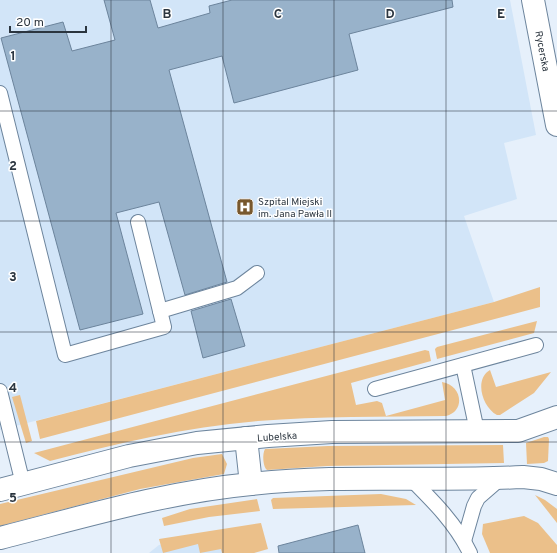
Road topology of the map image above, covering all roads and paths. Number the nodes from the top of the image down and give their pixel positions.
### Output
1 (533, 0) edge
2 (0, 92) edge
3 (557, 125) edge
4 (138, 222) dead end
5 (257, 273) dead end
6 (160, 311) junction
7 (536, 346) dead end
8 (463, 365) junction
9 (375, 389) dead end
10 (0, 391) edge
11 (557, 417) edge
12 (477, 431) junction
13 (246, 438) junction
14 (501, 478) junction
15 (411, 479) junction
16 (23, 484) junction
17 (250, 484) junction
18 (557, 484) edge
19 (0, 490) edge
20 (0, 538) edge
21 (467, 547) edge

1 - 3 main road, Rycerska
2 - 6 lane
4 - 6 lane
5 - 6 lane
7 - 8 lane
8 - 9 lane
8 - 12 lane
10 - 16 lane
11 - 12 main road, Lubelska
12 - 13 main road, Lubelska
13 - 16 main road, Lubelska
13 - 17 main road
14 - 15 main road
14 - 18 main road
14 - 21 lane
15 - 17 main road
15 - 21 lane
16 - 19 main road, Lubelska
17 - 20 main road

